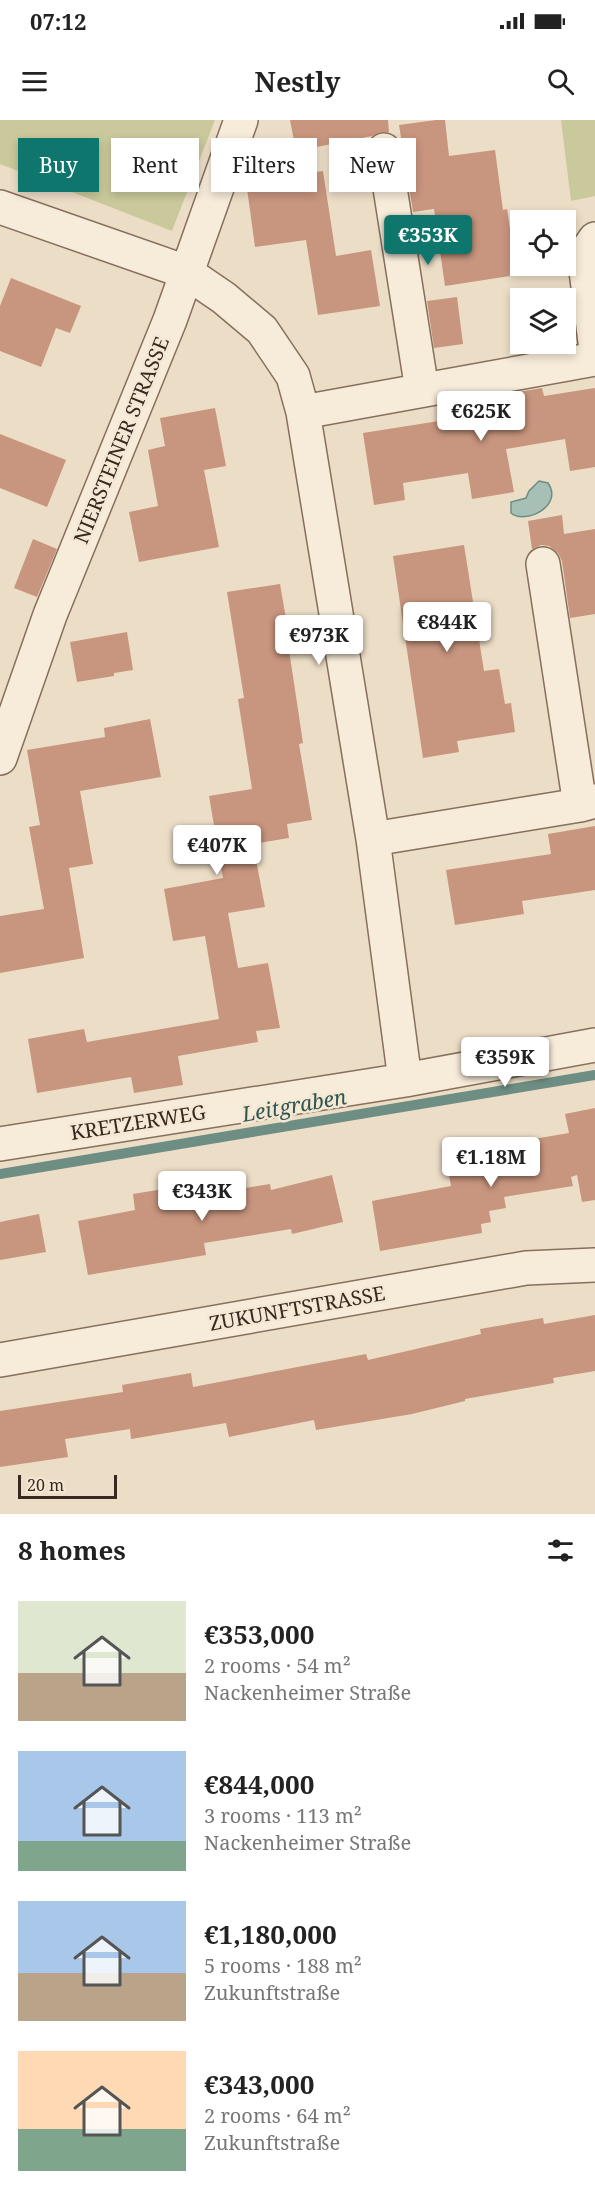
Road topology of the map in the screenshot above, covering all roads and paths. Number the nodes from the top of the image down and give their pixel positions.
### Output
1 (241, 120) edge
2 (391, 192) edge
3 (0, 207) edge
4 (595, 239) edge
5 (186, 272) junction
6 (595, 342) edge
7 (595, 358) edge
8 (422, 390) junction
9 (303, 412) junction
10 (543, 564) dead end
11 (0, 758) edge
12 (587, 803) edge
13 (373, 839) junction
14 (595, 1045) edge
15 (405, 1080) junction
16 (0, 1144) edge
17 (595, 1265) edge
18 (0, 1360) edge

1 - 5 street, NIERSTEINER STRASSE
2 - 8 street
3 - 5 street
4 - 6 street
5 - 9 street
5 - 11 street, NIERSTEINER STRASSE
7 - 8 street
8 - 9 street
9 - 13 street
10 - 12 street
12 - 13 street
13 - 15 street
14 - 15 street, KRETZERWEG
15 - 16 street, KRETZERWEG
17 - 18 street, ZUKUNFTSTRASSE

